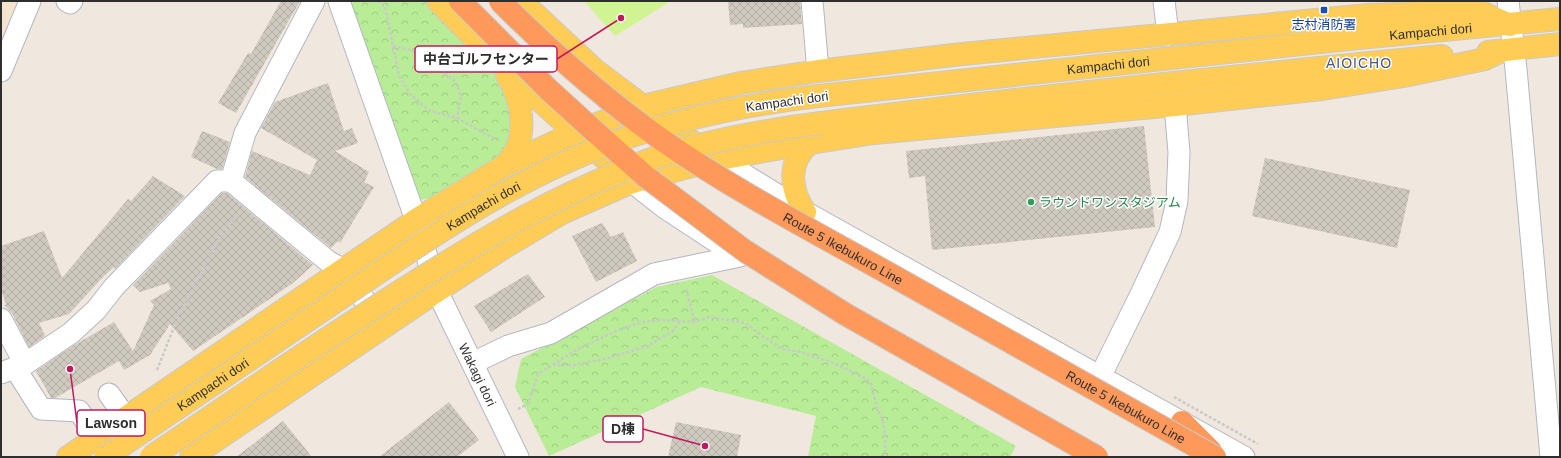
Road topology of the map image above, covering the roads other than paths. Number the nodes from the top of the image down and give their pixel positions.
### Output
1 (30, 1) edge
2 (66, 1) edge
3 (72, 1) edge
4 (314, 1) edge
5 (339, 1) edge
6 (438, 1) edge
7 (460, 1) edge
8 (500, 1) edge
9 (812, 1) edge
10 (1164, 1) edge
11 (1508, 1) edge
12 (526, 3) edge
13 (1560, 19) edge
14 (1510, 24) junction
15 (1168, 35) junction
16 (1560, 44) edge
17 (1508, 50) junction
18 (502, 66) junction
19 (1, 71) edge
20 (818, 71) junction
21 (1175, 105) junction
22 (643, 106) junction
23 (574, 133) junction
24 (810, 143) junction
25 (719, 159) junction
26 (504, 166) junction
27 (231, 181) junction
28 (632, 182) junction
29 (805, 212) junction
30 (416, 220) junction
31 (740, 256) junction
32 (342, 269) junction
33 (437, 291) junction
34 (1, 319) edge
35 (384, 326) junction
36 (473, 363) junction
37 (14, 368) edge
38 (1100, 377) junction
39 (109, 394) dead end
40 (126, 418) junction
41 (1182, 422) junction
42 (101, 447) edge
43 (1251, 451) edge
44 (194, 456) edge
45 (516, 456) edge
46 (68, 457) edge
47 (151, 457) edge
48 (1097, 457) edge
49 (1103, 457) edge
50 (1216, 457) edge
51 (1552, 457) edge

1 - 19 street
2 - 3 street
4 - 27 street
5 - 30 street, Wakagi dori
6 - 18 main road
7 - 48 highway, bridge
8 - 50 highway, Route 5 Ikebukuro Line, bridge
9 - 20 street
10 - 15 street
11 - 14 street
12 - 22 main road
13 - 14 main road, Kampachi dori
14 - 15 main road
14 - 17 street
14 - 42 main road, Kampachi dori, bridge
15 - 20 main road
16 - 17 main road, Kampachi dori
17 - 21 main road
17 - 47 main road, Kampachi dori, bridge
17 - 51 street
18 - 23 main road
18 - 26 main road
20 - 22 main road
21 - 24 main road
21 - 38 street
22 - 23 main road
22 - 25 main road
23 - 26 main road
23 - 28 main road
24 - 25 main road
24 - 29 main road
25 - 28 main road
25 - 29 street
26 - 30 main road
27 - 32 street
27 - 37 street
28 - 31 street
28 - 33 main road
29 - 38 street
30 - 32 main road
30 - 33 street, Wakagi dori
31 - 36 street
31 - 49 street
32 - 35 street
32 - 40 main road
33 - 35 main road
33 - 36 street, Wakagi dori
34 - 37 street
35 - 44 main road
36 - 45 street, Wakagi dori
37 - 42 street
38 - 41 street
39 - 40 street
40 - 42 main road
41 - 43 street
41 - 50 highway
42 - 46 main road

